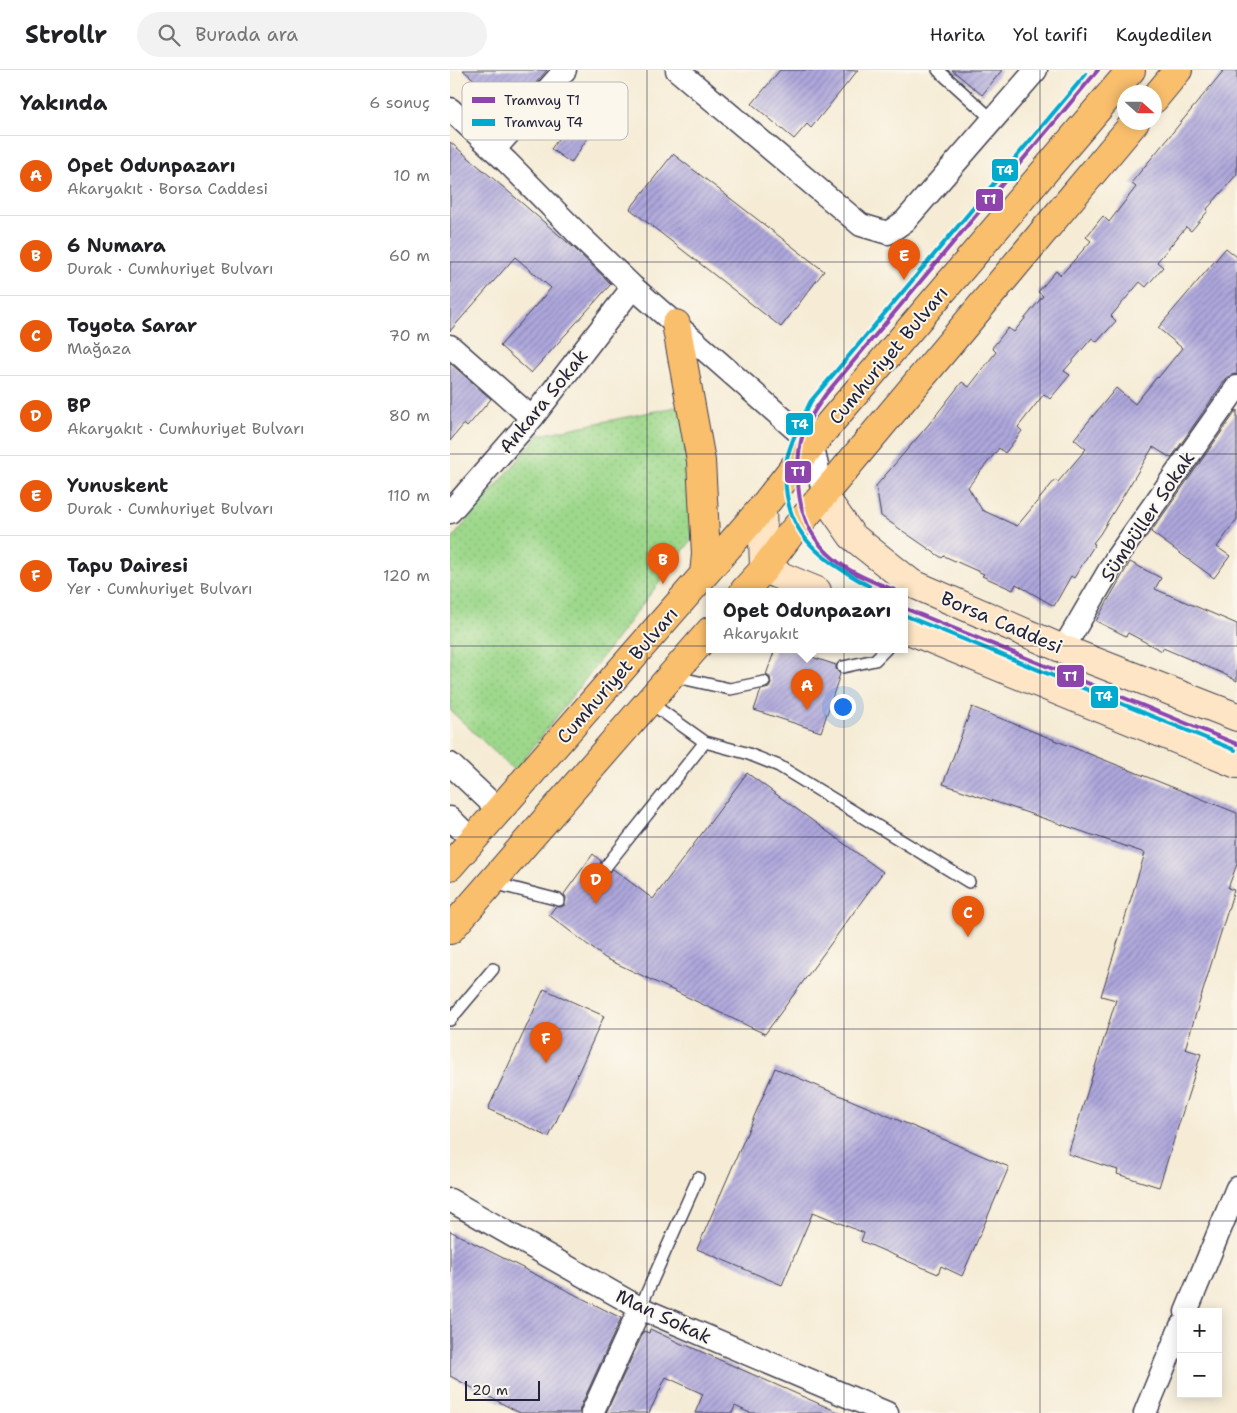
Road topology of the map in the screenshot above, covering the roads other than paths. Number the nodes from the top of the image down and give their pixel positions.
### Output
1 (565, 70) edge
2 (677, 70) edge
3 (938, 70) edge
4 (1036, 70) edge
5 (1131, 70) edge
6 (1178, 70) edge
7 (554, 82) edge
8 (1162, 89) edge
9 (450, 109) edge
10 (462, 120) edge
11 (993, 120) junction
12 (1128, 130) edge
13 (483, 140) edge
14 (503, 140) edge
15 (494, 150) junction
16 (633, 287) junction
17 (676, 324) junction
18 (450, 346) edge
19 (1237, 387) edge
20 (532, 418) junction
21 (812, 444) junction
22 (824, 496) junction
23 (762, 508) junction
24 (450, 512) edge
25 (764, 569) junction
26 (704, 574) junction
27 (747, 588) edge
28 (810, 588) edge
29 (908, 630) edge
30 (706, 636) edge
31 (1063, 649) junction
32 (882, 653) edge
33 (843, 667) dead end
34 (671, 676) junction
35 (764, 682) dead end
36 (648, 702) junction
37 (1237, 717) edge
38 (705, 742) junction
39 (450, 764) edge
40 (1237, 764) edge
41 (499, 810) junction
42 (450, 818) edge
43 (472, 840) junction
44 (607, 865) dead end
45 (450, 866) edge
46 (969, 882) dead end
47 (491, 883) junction
48 (560, 900) dead end
49 (450, 930) edge
50 (493, 969) dead end
51 (450, 1020) edge
52 (698, 1178) dead end
53 (1237, 1188) edge
54 (450, 1200) edge
55 (1231, 1223) edge
56 (640, 1308) junction
57 (1188, 1308) edge
58 (1177, 1336) edge
59 (592, 1413) edge
60 (887, 1413) edge
61 (1145, 1413) edge

1 - 7 street
2 - 11 street
3 - 11 lane
4 - 11 street
5 - 21 main road, Cumhuriyet Bulvarı
6 - 8 main road
9 - 10 street
12 - 22 main road
13 - 15 street
14 - 15 street
15 - 16 street
16 - 17 street
16 - 20 street, Ankara Sokak
17 - 21 street
17 - 26 main road
18 - 20 street
19 - 31 street, Sümbüller Sokak
20 - 24 street, Ankara Sokak
21 - 22 street
21 - 23 main road, Cumhuriyet Bulvarı
22 - 25 main road
22 - 31 main road, Borsa Caddesi
23 - 25 main road
23 - 26 main road, Cumhuriyet Bulvarı
25 - 27 main road
25 - 28 main road
26 - 41 main road, Cumhuriyet Bulvarı
29 - 40 main road
30 - 34 main road
31 - 37 main road, Borsa Caddesi
32 - 33 lane
34 - 35 lane
34 - 36 main road
36 - 38 lane
36 - 47 main road
38 - 44 lane
38 - 46 lane
39 - 41 street
41 - 43 main road, Cumhuriyet Bulvarı
42 - 43 street
43 - 45 main road, Cumhuriyet Bulvarı
47 - 48 lane
47 - 49 main road
50 - 51 lane
52 - 56 lane
53 - 55 street
54 - 56 street, Man Sokak
55 - 57 street
56 - 59 street
56 - 60 street, Man Sokak
58 - 61 street

